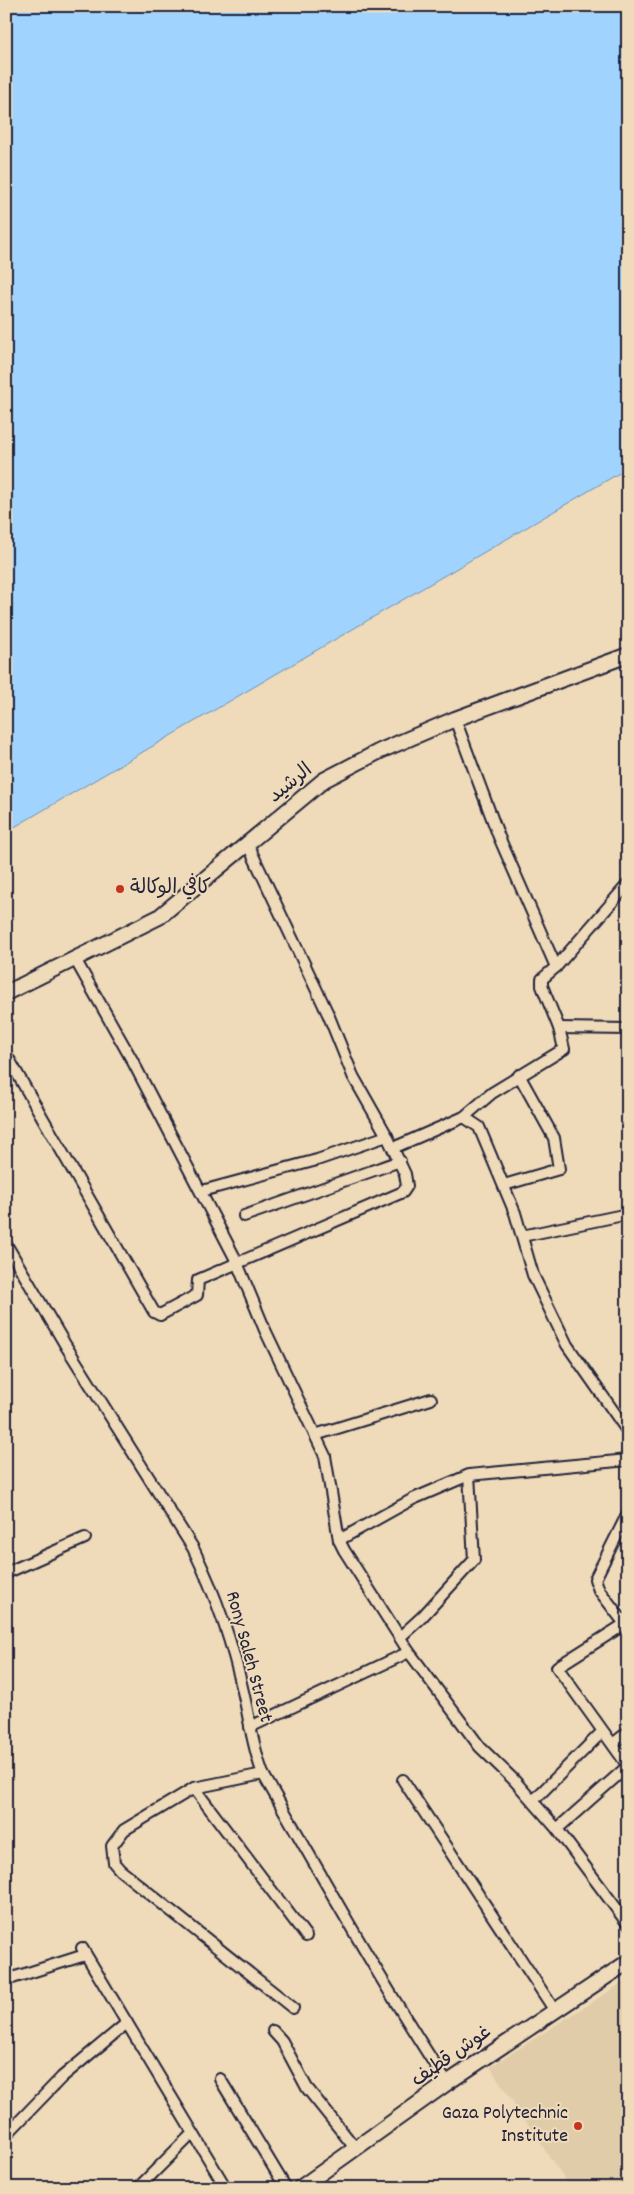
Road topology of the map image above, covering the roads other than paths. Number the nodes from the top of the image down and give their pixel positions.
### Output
1 (628, 655) edge
2 (455, 719) junction
3 (248, 845) junction
4 (628, 884) edge
5 (75, 959) junction
6 (556, 967) junction
7 (6, 993) edge
8 (559, 1028) junction
9 (628, 1029) edge
10 (6, 1054) edge
11 (519, 1075) junction
12 (464, 1117) junction
13 (387, 1136) junction
14 (393, 1148) junction
15 (400, 1162) junction
16 (504, 1185) junction
17 (202, 1191) junction
18 (628, 1214) edge
19 (244, 1216) dead end
20 (522, 1236) junction
21 (6, 1244) edge
22 (237, 1264) junction
23 (432, 1399) dead end
24 (628, 1432) edge
25 (315, 1435) junction
26 (628, 1460) edge
27 (469, 1475) junction
28 (628, 1513) edge
29 (84, 1538) dead end
30 (339, 1540) junction
31 (6, 1573) edge
32 (627, 1625) edge
33 (400, 1637) junction
34 (409, 1652) junction
35 (250, 1727) junction
36 (602, 1732) junction
37 (628, 1732) edge
38 (613, 1744) junction
39 (263, 1774) junction
40 (403, 1780) dead end
41 (194, 1788) junction
42 (533, 1801) junction
43 (557, 1829) junction
44 (628, 1924) edge
45 (306, 1936) dead end
46 (628, 1962) edge
47 (6, 1980) edge
48 (293, 2008) dead end
49 (555, 2011) junction
50 (127, 2023) junction
51 (273, 2031) dead end
52 (220, 2079) dead end
53 (448, 2083) junction
54 (6, 2134) edge
55 (192, 2134) junction
56 (356, 2149) junction
57 (138, 2188) edge
58 (226, 2188) edge
59 (286, 2188) edge
60 (300, 2188) edge

1 - 2 main road, الرشيد
2 - 3 main road, الرشيد
2 - 6 street
3 - 5 main road, الرشيد
3 - 13 street
4 - 6 street
5 - 7 main road, الرشيد
5 - 17 street
6 - 8 street
8 - 9 street
8 - 11 street
10 - 22 street
11 - 12 street
11 - 16 street
12 - 14 street
12 - 16 street
13 - 14 street
13 - 17 street
14 - 15 street
15 - 19 street
15 - 22 street
16 - 20 street
17 - 22 street
18 - 20 street
20 - 24 street
21 - 35 street, Rony Saleh Street
22 - 25 street
23 - 25 street
25 - 30 street
26 - 27 street
27 - 30 street
27 - 33 street
28 - 32 street
29 - 31 street
30 - 33 street
32 - 36 street
33 - 34 street
34 - 35 street
34 - 42 street
35 - 39 street, Rony Saleh Street
36 - 38 street
36 - 42 street
37 - 38 street
38 - 43 street
39 - 41 street
39 - 53 street, Rony Saleh Street
40 - 49 street
41 - 45 street
41 - 48 street
42 - 43 street
43 - 44 street
46 - 49 main road, غوش قطيف
47 - 50 street
49 - 53 main road, غوش قطيف
50 - 54 street
50 - 55 street
51 - 56 street
52 - 59 street
53 - 56 main road, غوش قطيف
55 - 57 street
55 - 58 street
56 - 60 main road, غوش قطيف

